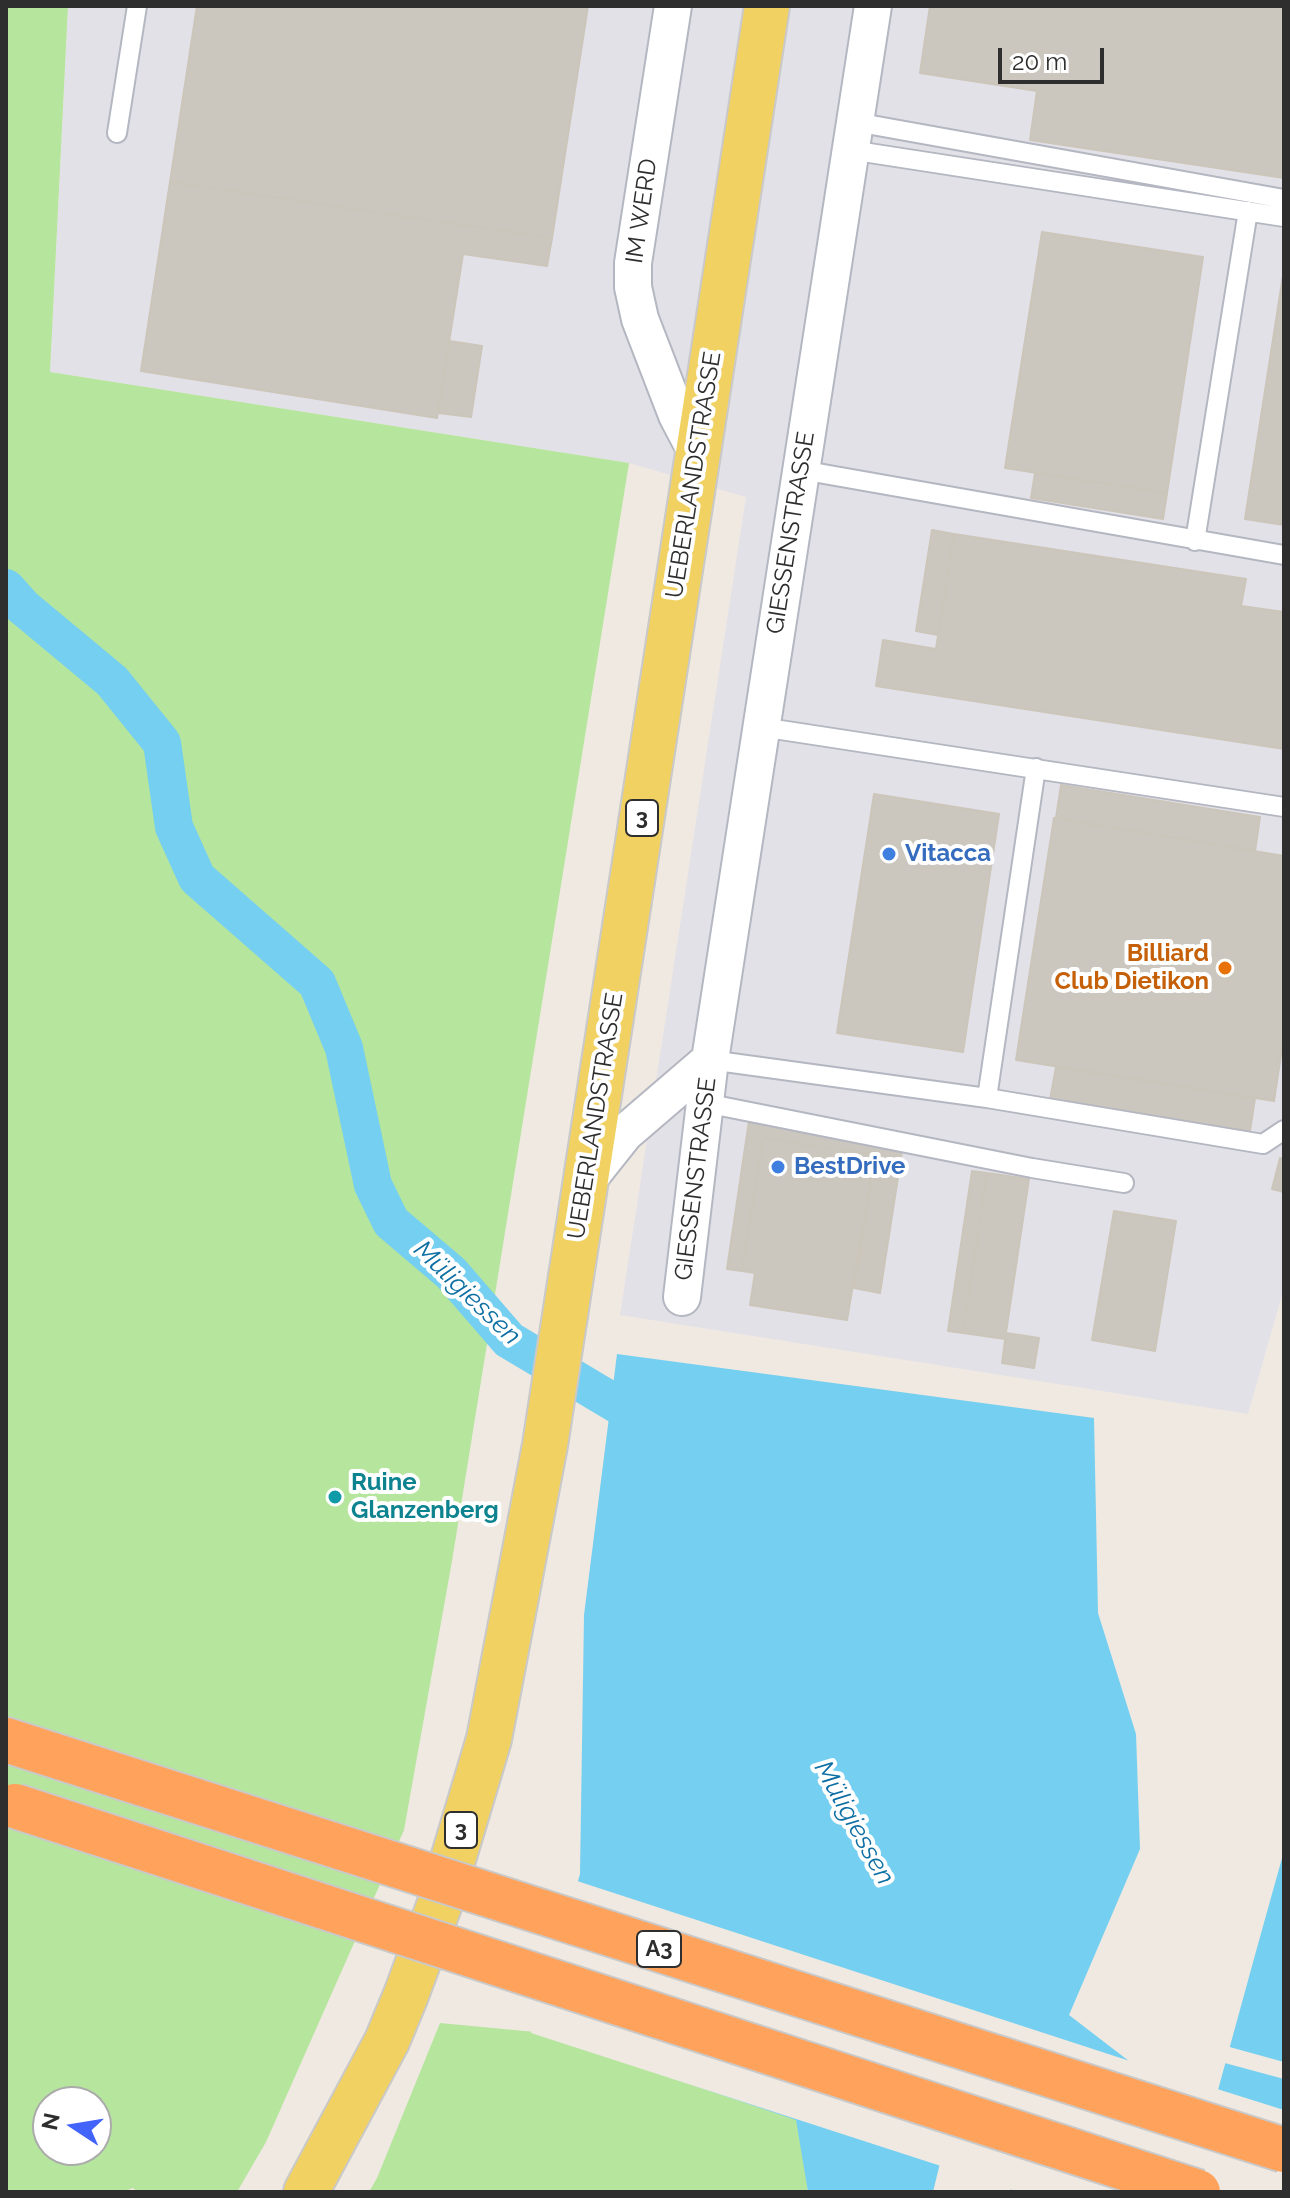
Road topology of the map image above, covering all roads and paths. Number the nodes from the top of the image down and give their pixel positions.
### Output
1 (137, 6) edge
2 (673, 6) edge
3 (767, 6) edge
4 (873, 6) edge
5 (117, 133) dead end
6 (852, 136) junction
7 (1284, 199) edge
8 (1248, 211) junction
9 (1284, 217) edge
10 (697, 453) junction
11 (801, 470) junction
12 (1195, 541) junction
13 (1284, 555) edge
14 (761, 727) junction
15 (1036, 768) junction
16 (1284, 807) edge
17 (710, 1060) junction
18 (987, 1098) junction
19 (705, 1103) junction
20 (1284, 1130) edge
21 (586, 1182) junction
22 (1124, 1183) dead end
23 (682, 1297) dead end
24 (20, 1744) edge
25 (10, 1804) edge
26 (1284, 2150) edge
27 (306, 2192) edge
28 (1198, 2192) edge

1 - 5 lane
2 - 10 street, IM WERD
3 - 10 main road, UEBERLANDSTRASSE / 3
4 - 6 street, GIESSENSTRASSE
6 - 7 lane
6 - 8 lane
6 - 11 street, GIESSENSTRASSE
8 - 9 lane
8 - 12 lane
10 - 21 main road, UEBERLANDSTRASSE / 3
11 - 12 lane
11 - 14 street, GIESSENSTRASSE
12 - 13 lane
14 - 15 lane
14 - 17 street, GIESSENSTRASSE
15 - 16 lane
15 - 18 lane
17 - 18 lane
17 - 19 street, GIESSENSTRASSE
17 - 21 street, GIESSENSTRASSE
18 - 20 lane
19 - 22 lane
19 - 23 street, GIESSENSTRASSE
21 - 27 main road, UEBERLANDSTRASSE / 3
24 - 26 highway, A3, bridge
25 - 28 highway, bridge

